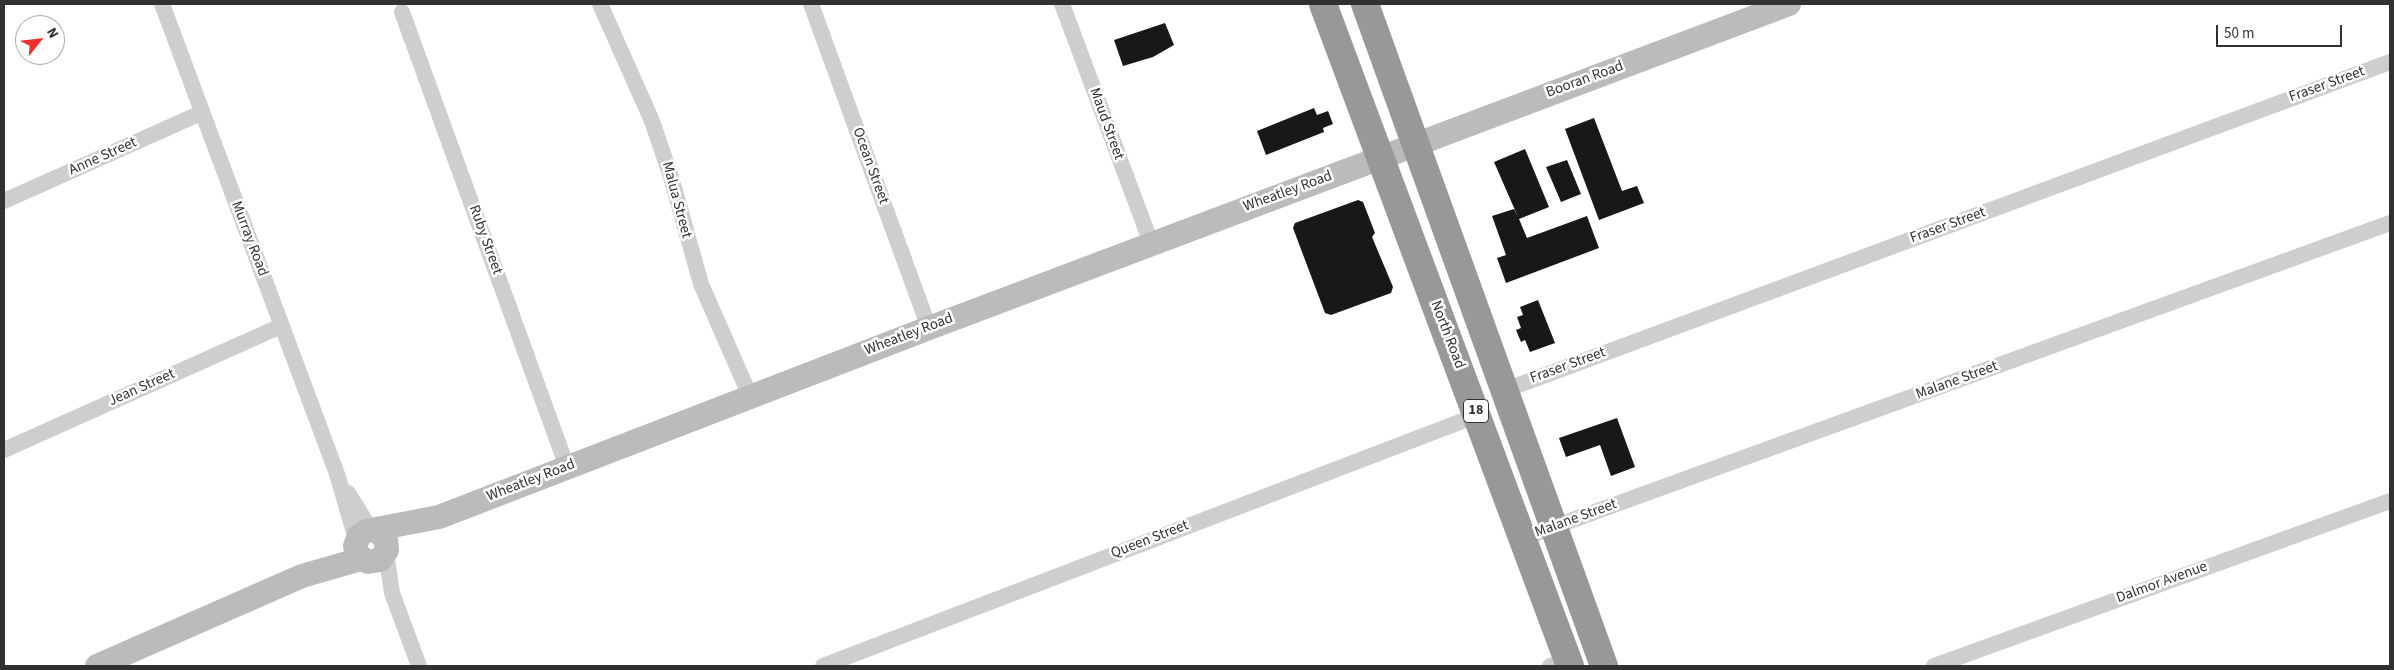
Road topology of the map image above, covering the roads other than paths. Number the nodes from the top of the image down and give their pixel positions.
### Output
1 (162, 4) edge
2 (600, 4) edge
3 (811, 4) edge
4 (1062, 4) edge
5 (1323, 4) edge
6 (1365, 4) edge
7 (1789, 4) edge
8 (402, 12) dead end
9 (2390, 62) edge
10 (201, 113) junction
11 (1416, 143) junction
12 (1380, 157) junction
13 (4, 201) edge
14 (2390, 223) edge
15 (1151, 244) junction
16 (1455, 250) junction
17 (1420, 263) junction
18 (281, 326) junction
19 (929, 328) junction
20 (1505, 390) junction
21 (750, 396) junction
22 (1478, 415) junction
23 (4, 450) edge
24 (567, 467) junction
25 (2390, 501) edge
26 (1554, 527) junction
27 (1523, 538) junction
28 (371, 546) junction
29 (1563, 664) edge
30 (97, 666) edge
31 (419, 666) edge
32 (823, 666) edge
33 (1604, 666) edge
34 (1934, 666) edge

1 - 10 street, Murray Road
2 - 21 street, Malua Street
3 - 19 street, Ocean Street
4 - 15 street, Maud Street
5 - 12 highway, North Road / 18
6 - 11 highway, 18
7 - 11 street, Booran Road
8 - 24 street, Ruby Street
9 - 20 street, Fraser Street
10 - 13 street, Anne Street
10 - 18 street, Murray Road
11 - 12 street, Booran Road
11 - 16 highway, 18
12 - 15 street, Wheatley Road
12 - 17 highway, North Road / 18
14 - 26 street, Malane Street
15 - 19 street, Wheatley Road
16 - 17 highway
16 - 20 highway, 18
17 - 22 highway, North Road / 18
18 - 23 street, Jean Street
18 - 28 street, Murray Road
19 - 21 street, Wheatley Road
20 - 26 highway, 18
21 - 24 street, Wheatley Road
22 - 27 highway, North Road / 18
22 - 32 street, Queen Street
24 - 28 street, Wheatley Road
25 - 34 street, Dalmor Avenue
26 - 27 street, Malane Street
26 - 33 highway, 18
27 - 29 highway, North Road / 18
28 - 30 street, Wheatley Road
28 - 31 street, Murray Road

